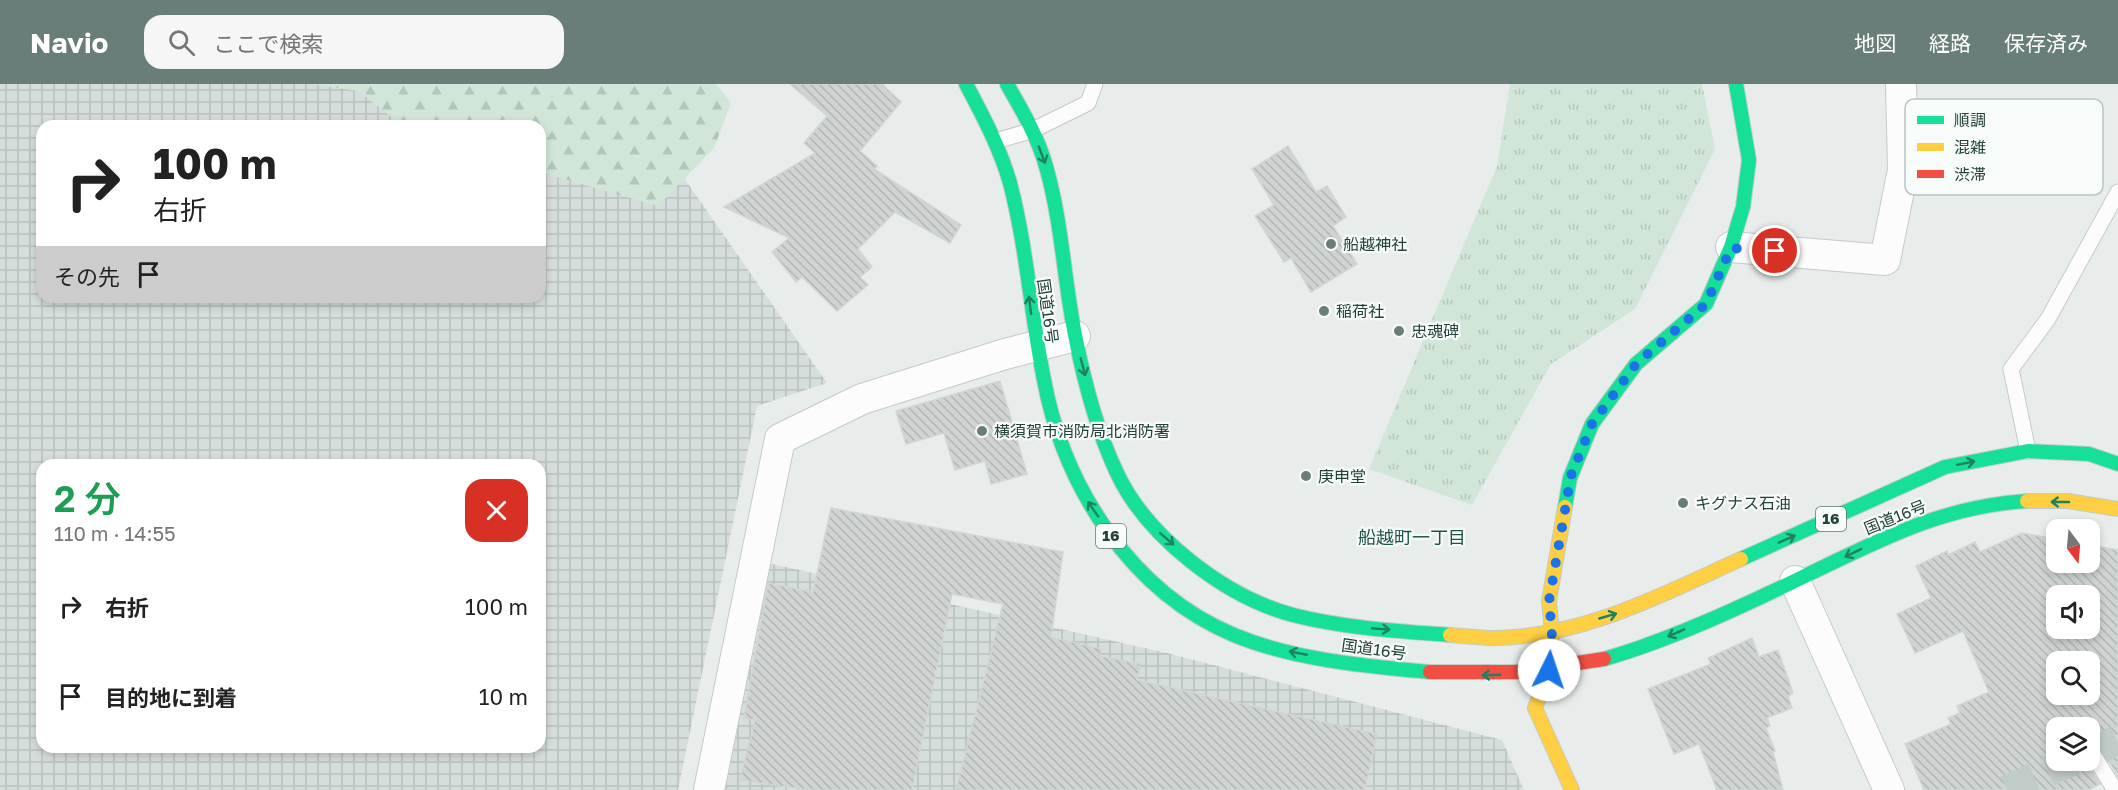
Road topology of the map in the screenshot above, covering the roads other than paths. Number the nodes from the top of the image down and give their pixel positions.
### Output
1 (966, 84) edge
2 (1007, 84) edge
3 (1095, 84) edge
4 (1736, 84) edge
5 (1901, 84) edge
6 (1033, 130) junction
7 (996, 141) junction
8 (2118, 192) edge
9 (1731, 248) junction
10 (1075, 336) junction
11 (1035, 346) junction
12 (2028, 451) junction
13 (2112, 455) edge
14 (2118, 509) edge
15 (1795, 580) junction
16 (1552, 632) junction
17 (1549, 670) junction
18 (2100, 766) edge
19 (709, 790) edge
20 (1572, 790) edge
21 (1889, 790) edge
22 (2115, 790) edge

1 - 7 main road, 国道16号 / 16
2 - 6 main road, 国道16号 / 16
3 - 6 lane
4 - 9 main road
5 - 9 street
6 - 7 lane
6 -> 10 main road, 国道16号 / 16
11 -> 7 main road, 国道16号 / 16
8 - 12 lane
9 - 16 main road
10 - 11 street
10 -> 16 main road, 国道16号 / 16
17 -> 11 main road, 国道16号 / 16
11 - 19 street
12 - 13 main road, 国道16号 / 16
16 -> 12 main road, 国道16号 / 16
14 -> 15 main road, 国道16号 / 16
15 -> 17 main road, 国道16号 / 16
15 - 21 street
16 - 17 main road
17 - 20 main road
18 - 22 lane

